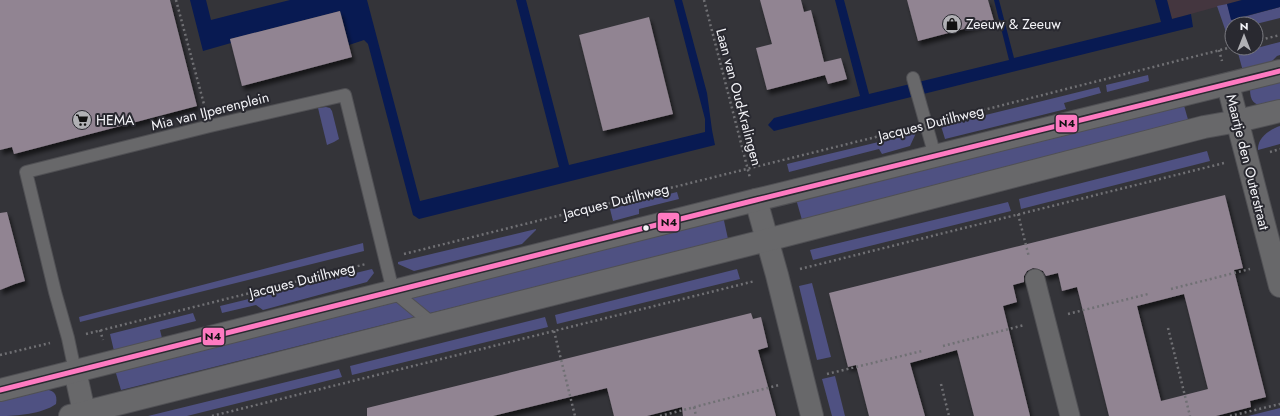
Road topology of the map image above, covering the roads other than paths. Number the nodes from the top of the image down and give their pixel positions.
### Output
1 (1280, 71) edge
2 (913, 78) dead end
3 (1228, 85) junction
4 (1280, 111) edge
5 (1238, 122) junction
6 (935, 156) junction
7 (756, 200) junction
8 (767, 240) junction
9 (1035, 279) road end
10 (1280, 286) edge
11 (393, 291) junction
12 (433, 324) junction
13 (75, 371) junction
14 (0, 390) edge
15 (80, 415) edge
16 (812, 416) edge
17 (1070, 416) edge

1 - 3 main road
2 - 6 lane
3 - 5 main road, Maartje den Outerstraat
3 - 6 main road
4 - 5 main road
5 - 8 main road
5 - 10 main road, Maartje den Outerstraat
6 - 7 main road
7 - 8 main road
7 - 11 main road
8 - 12 main road
8 - 16 main road
9 - 17 street
11 - 12 lane
11 - 13 main road
11 - 13 lane, Mia van IJperenplein
12 - 15 main road
13 - 14 main road
13 - 15 main road

